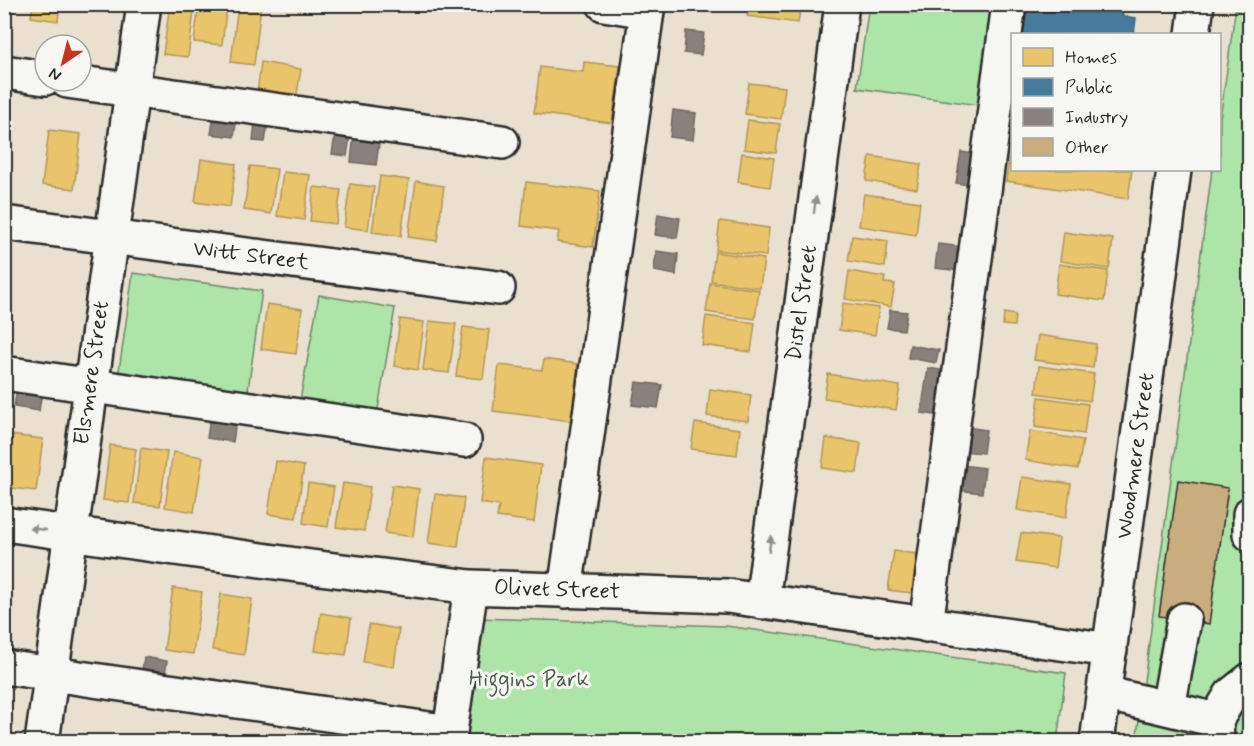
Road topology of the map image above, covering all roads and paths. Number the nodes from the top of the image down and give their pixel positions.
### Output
1 (144, 4) edge
2 (604, 4) edge
3 (842, 4) edge
4 (1009, 4) edge
5 (1197, 4) edge
6 (648, 8) edge
7 (1192, 33) edge
8 (4, 72) edge
9 (33, 76) edge
10 (93, 85) edge
11 (132, 90) junction
12 (502, 142) dead end
13 (1174, 171) edge
14 (4, 223) edge
15 (111, 238) junction
16 (498, 288) dead end
17 (4, 373) edge
18 (91, 385) junction
19 (464, 440) dead end
20 (1250, 514) edge
21 (4, 524) edge
22 (71, 533) junction
23 (1250, 534) edge
24 (471, 587) junction
25 (565, 591) junction
26 (762, 602) junction
27 (1184, 620) dead end
28 (926, 625) junction
29 (1110, 650) junction
30 (4, 667) edge
31 (51, 673) junction
32 (1250, 680) edge
33 (1104, 693) junction
34 (1168, 708) junction
35 (1217, 730) edge
36 (42, 741) edge
37 (1097, 741) edge

1 - 11 street, Elsmere Street
2 - 6 street
26 -> 3 street, Distel Street
4 - 28 street
5 - 7 street
6 - 25 street
8 - 9 street
10 - 11 street
11 - 12 street
11 - 15 street, Elsmere Street
13 - 29 street, Woodmere Street
14 - 15 street, Witt Street
15 - 16 street, Witt Street
15 - 18 street, Elsmere Street
17 - 18 street
18 - 19 street
18 - 22 street, Elsmere Street
20 - 23 street
22 -> 21 street, Olivet Street
22 - 24 street, Olivet Street
22 - 31 street, Elsmere Street
24 - 25 street, Olivet Street
24 - 31 street
25 - 26 street, Olivet Street
26 - 28 street, Olivet Street
27 - 34 street
28 - 29 street, Olivet Street
29 - 33 street, Woodmere Street
30 - 31 street
31 - 36 street, Elsmere Street
32 - 35 street
33 - 34 street
33 - 37 street, Woodmere Street
34 - 35 street

